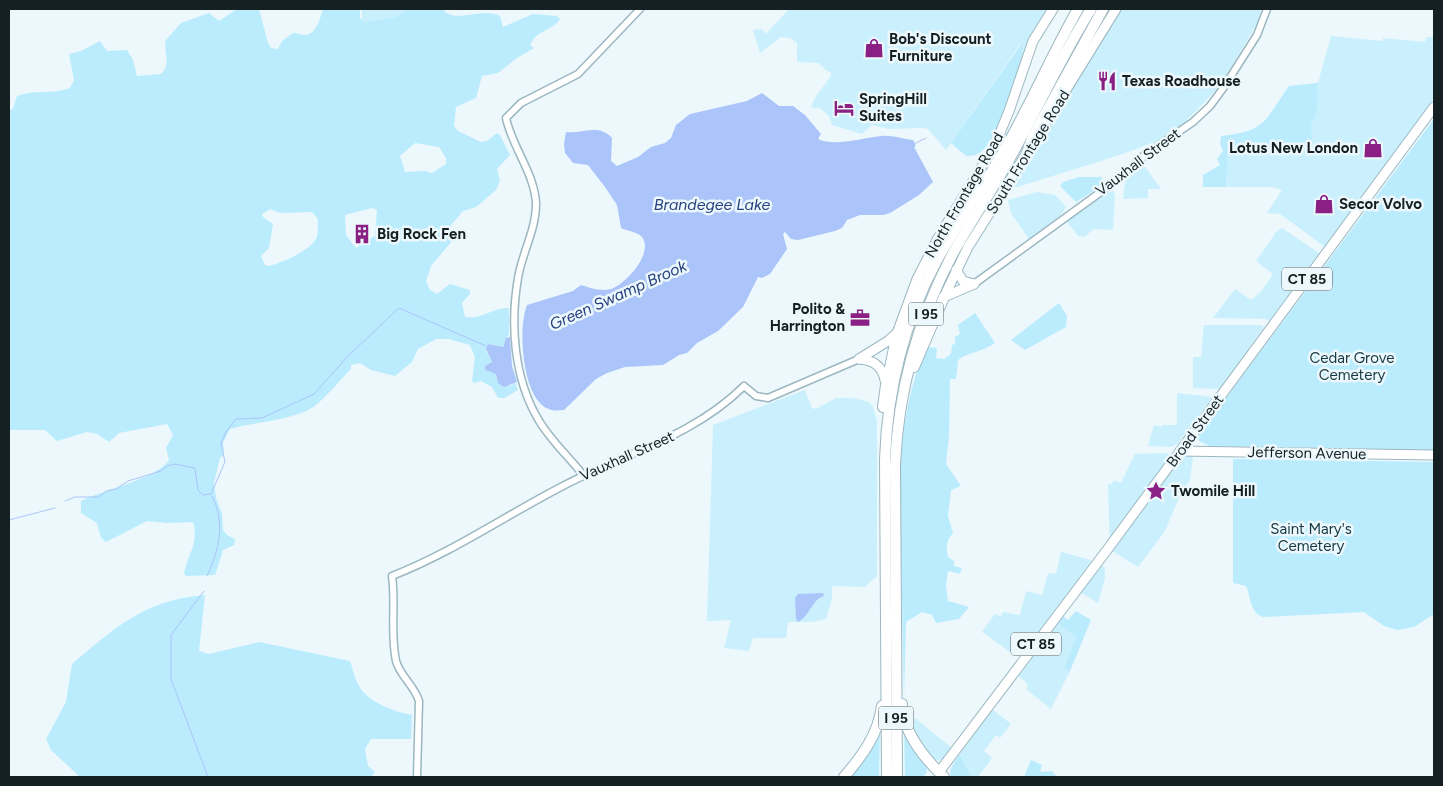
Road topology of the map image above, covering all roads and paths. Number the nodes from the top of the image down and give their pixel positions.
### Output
1 (640, 9) edge
2 (1053, 9) edge
3 (1078, 9) edge
4 (1091, 9) edge
5 (1102, 9) edge
6 (1116, 9) edge
7 (1266, 9) edge
8 (1434, 107) edge
9 (1027, 153) junction
10 (956, 270) junction
11 (974, 284) junction
12 (944, 297) junction
13 (898, 331) junction
14 (859, 359) junction
15 (886, 385) junction
16 (904, 394) junction
17 (886, 450) junction
18 (1180, 451) junction
19 (1434, 455) edge
20 (584, 476) junction
21 (896, 658) junction
22 (887, 665) junction
23 (939, 776) edge
24 (417, 777) edge
25 (844, 777) edge
26 (887, 777) edge
27 (897, 777) edge

1 - 20 street
2 - 13 main road, North Frontage Road
3 - 17 highway, I 95
4 - 16 highway, I 95
5 - 9 highway
6 - 9 main road, South Frontage Road
7 - 11 street, Vauxhall Street
8 - 18 main road, Broad Street / CT 85
9 - 10 main road, South Frontage Road
10 - 11 main road
10 - 12 main road, South Frontage Road
11 - 12 main road
12 - 16 highway
13 - 14 main road
13 - 15 main road, North Frontage Road
14 - 15 main road
14 - 20 street, Vauxhall Street
15 - 17 highway
16 - 21 highway, I 95
17 - 22 highway, I 95
18 - 19 main road, Jefferson Avenue
18 - 23 main road, Broad Street / CT 85
20 - 24 street, Vauxhall Street
21 - 23 highway
21 - 27 highway, I 95
22 - 25 highway
22 - 26 highway, I 95

